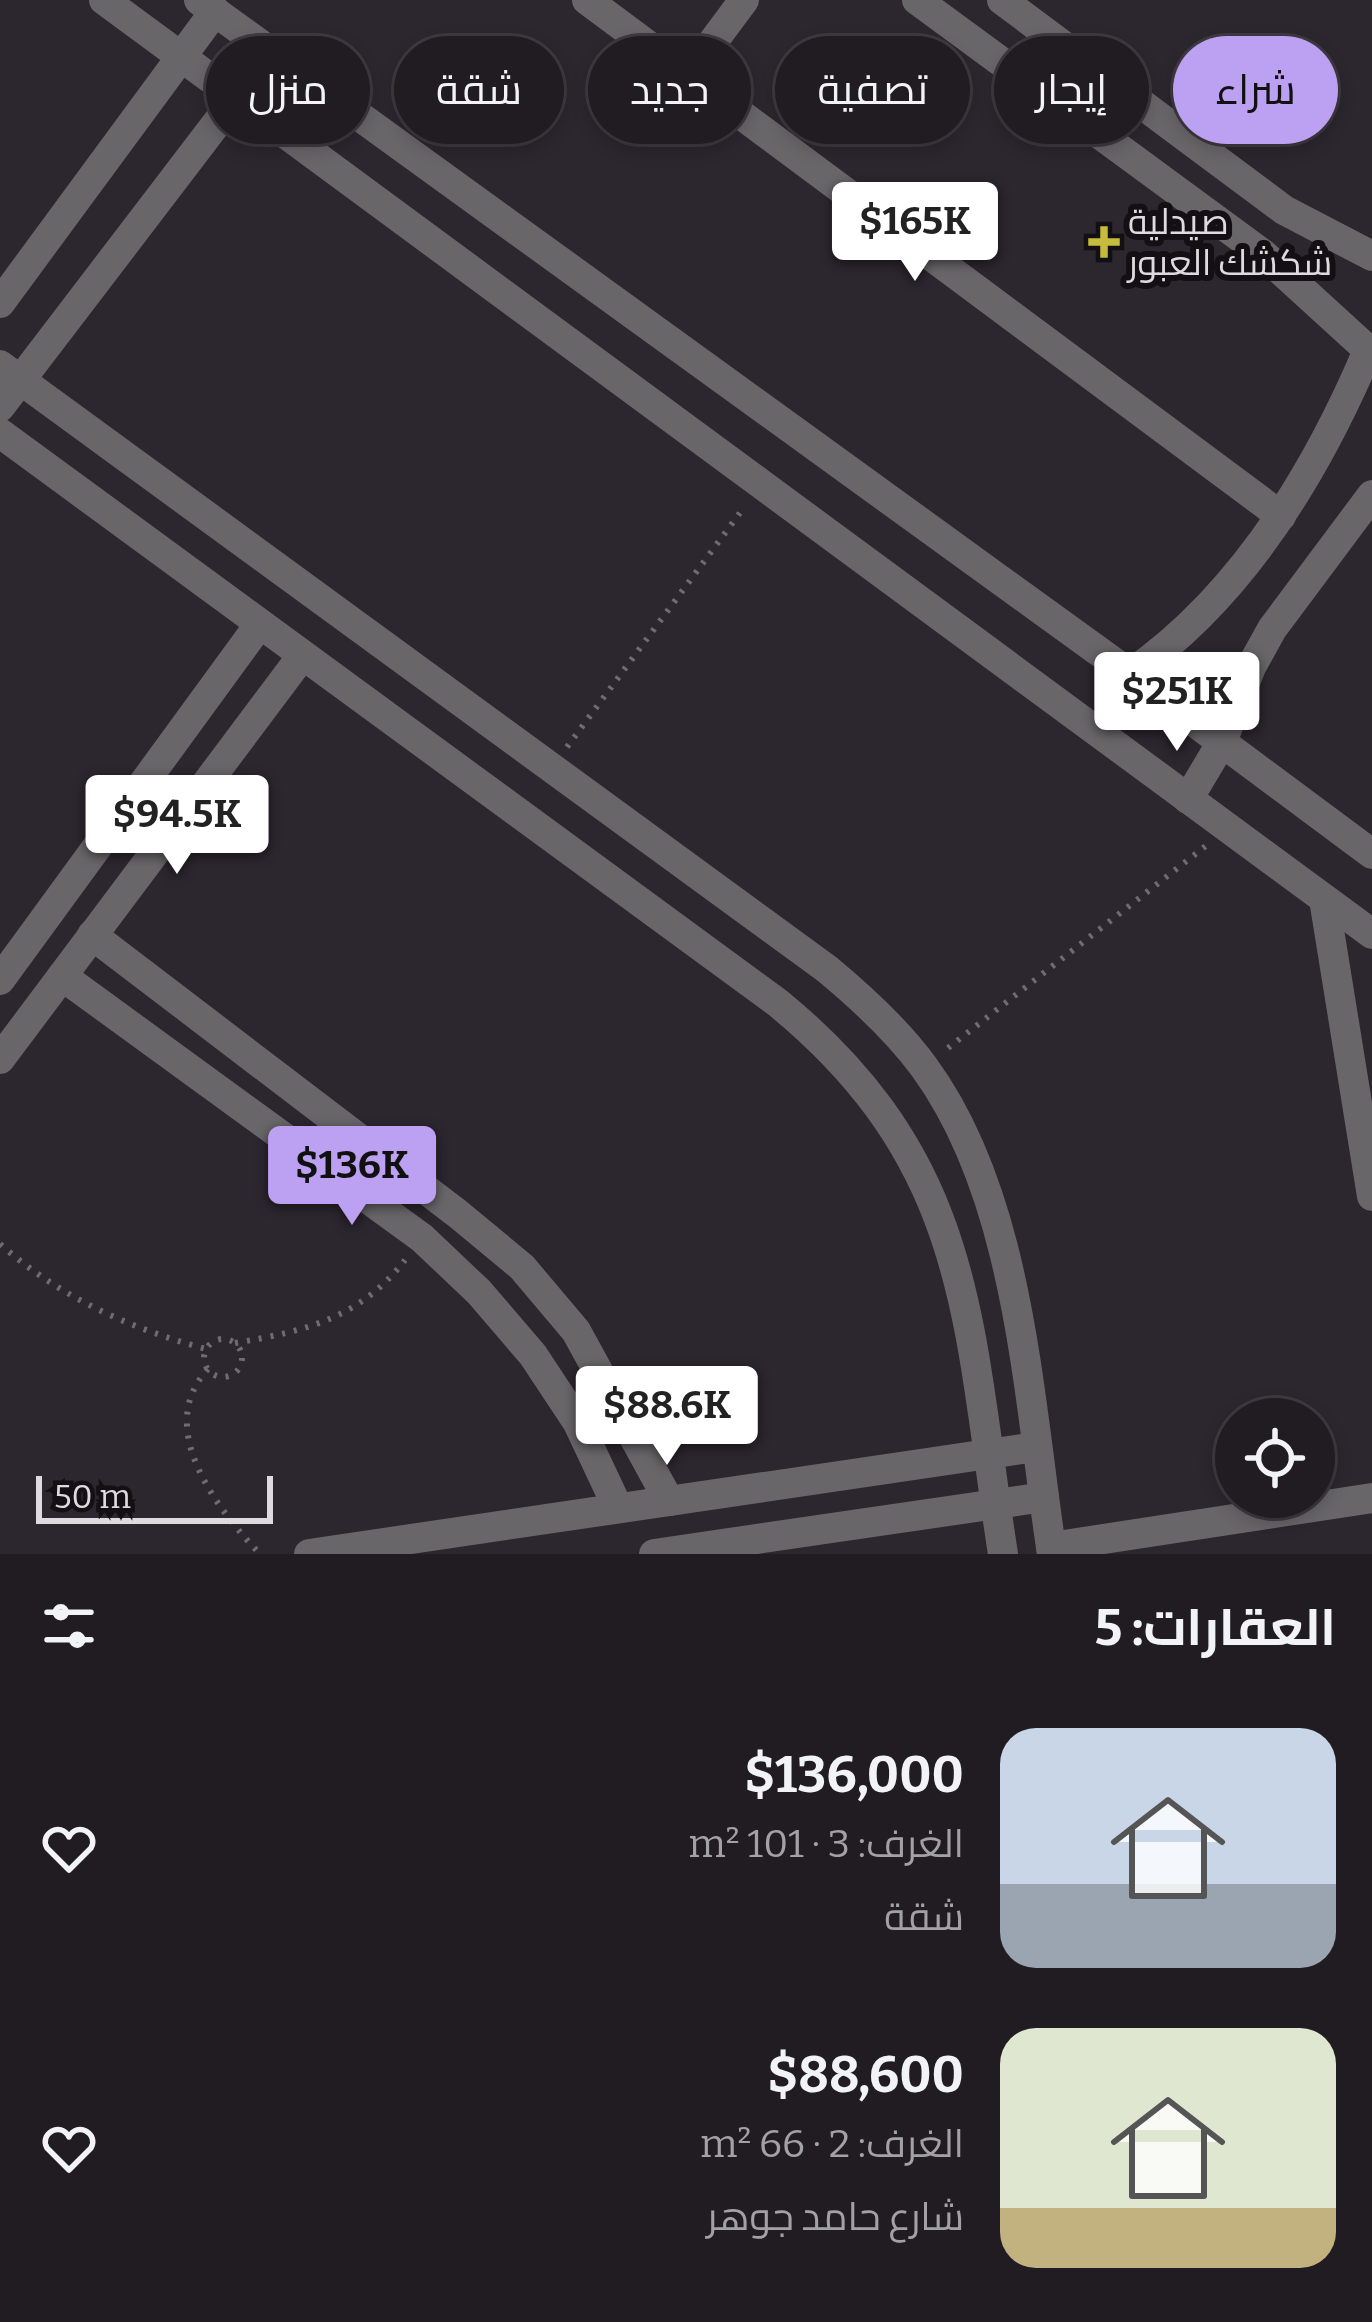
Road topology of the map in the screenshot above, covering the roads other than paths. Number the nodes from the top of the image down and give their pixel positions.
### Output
1 (104, 0) edge
2 (587, 0) edge
3 (744, 0) edge
4 (916, 0) edge
5 (1002, 0) edge
6 (207, 6) edge
7 (249, 36) edge
8 (636, 36) edge
9 (717, 36) edge
10 (181, 56) junction
11 (206, 75) edge
12 (751, 121) edge
13 (370, 124) edge
14 (206, 137) edge
15 (299, 144) edge
16 (1210, 154) junction
17 (1182, 194) junction
18 (1372, 256) edge
19 (0, 303) edge
20 (1369, 350) edge
21 (10, 372) edge
22 (0, 406) edge
23 (0, 433) edge
24 (1372, 496) edge
25 (1281, 516) junction
26 (259, 625) junction
27 (302, 656) junction
28 (1130, 674) junction
29 (1222, 742) junction
30 (1188, 799) junction
31 (1372, 854) edge
32 (1324, 899) junction
33 (1372, 934) edge
34 (92, 935) junction
35 (62, 976) junction
36 (0, 980) edge
37 (0, 1059) edge
38 (1372, 1196) edge
39 (1036, 1447) junction
40 (987, 1454) junction
41 (1044, 1497) junction
42 (1372, 1498) edge
43 (669, 1501) junction
44 (995, 1504) junction
45 (618, 1508) junction
46 (1052, 1551) edge
47 (309, 1554) edge
48 (655, 1554) edge
49 (1003, 1554) edge

1 - 10 street
2 - 8 street
3 - 9 street
4 - 17 street
5 - 16 street
6 - 7 street
6 - 10 street
10 - 11 street
10 - 19 street
12 - 25 street
13 - 28 street
14 - 21 street
15 - 30 street
16 - 17 street
16 - 18 street
17 - 20 street
20 - 25 street
21 - 22 street
21 - 39 street
23 - 26 street
24 - 29 street
25 - 28 street
26 - 27 street
26 - 36 street
27 - 34 street
27 - 40 street
28 - 29 street
29 - 30 street
29 - 31 street
30 - 32 street
32 - 33 street
32 - 38 street
34 - 35 street
34 - 43 street
35 - 37 street
35 - 45 street
39 - 40 street
39 - 41 street
40 - 43 street
40 - 44 street
41 - 44 street
41 - 46 street
42 - 46 street
43 - 45 street
44 - 48 street
44 - 49 street
45 - 47 street

